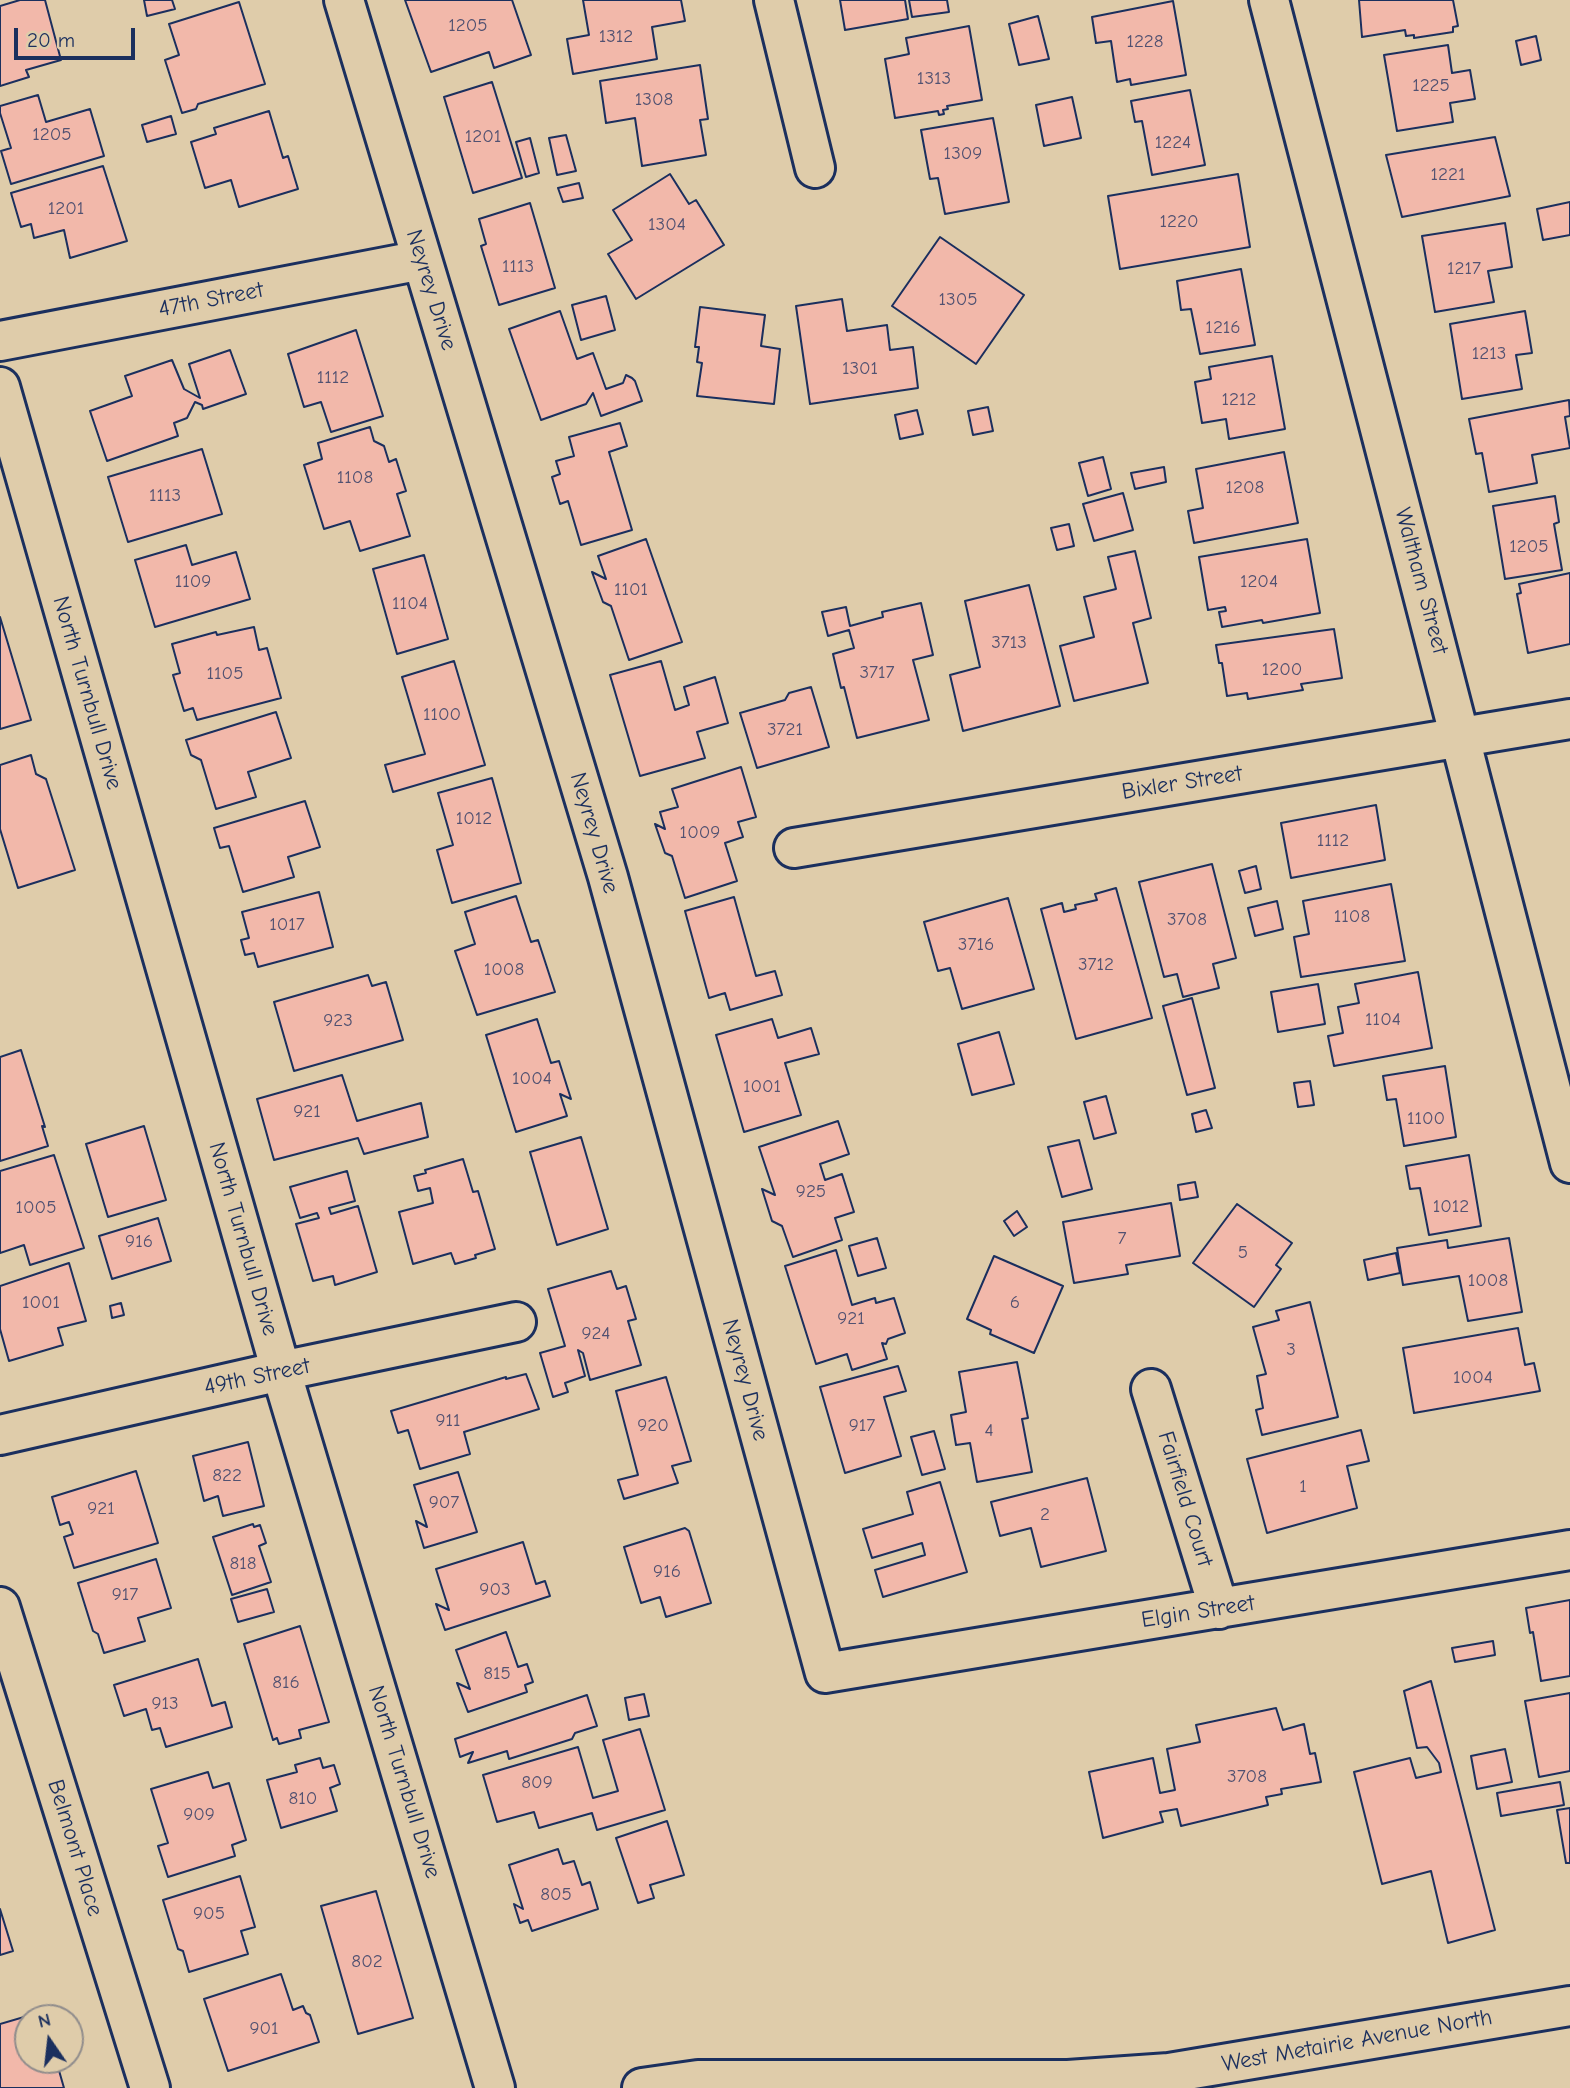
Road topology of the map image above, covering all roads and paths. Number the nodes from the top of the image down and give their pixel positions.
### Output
1 (344, 0) edge
2 (774, 0) edge
3 (1269, 0) edge
4 (815, 168) dead end
5 (422, 260) junction
6 (0, 341) edge
7 (0, 387) edge
8 (1570, 719) edge
9 (1462, 737) junction
10 (794, 848) dead end
11 (1570, 1163) edge
12 (516, 1322) dead end
13 (281, 1371) junction
14 (1151, 1389) dead end
15 (0, 1435) edge
16 (1570, 1550) edge
17 (0, 1607) edge
18 (1219, 1609) junction
19 (825, 1673) joint
20 (1570, 2006) edge
21 (1069, 2084) edge
22 (150, 2088) edge
23 (495, 2088) edge
24 (642, 2088) edge

1 - 5 street, Neyrey Drive
2 - 4 street
3 - 9 street, Waltham Street
5 - 6 street, 47th Street
5 - 19 street, Neyrey Drive
7 - 13 street, North Turnbull Drive
8 - 9 street, Bixler Street
9 - 10 street, Bixler Street
9 - 11 street, Waltham Street
12 - 13 street, 49th Street
13 - 15 street, 49th Street
13 - 23 street, North Turnbull Drive
14 - 18 street, Fairfield Court
16 - 18 street, Elgin Street
17 - 22 street, Belmont Place
18 - 19 street, Elgin Street
20 - 21 street, West Metairie Avenue North
21 - 24 street, West Metairie Avenue North

